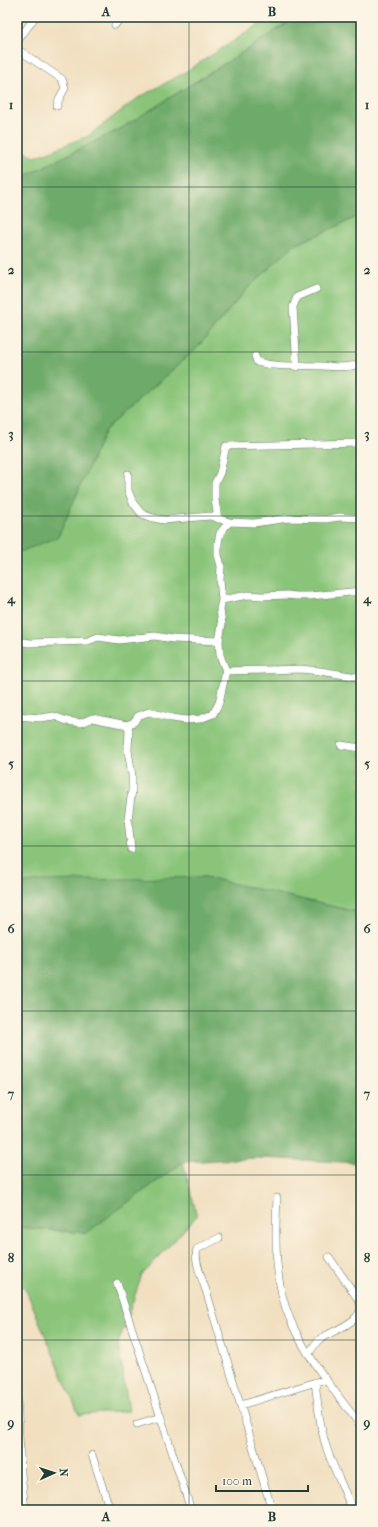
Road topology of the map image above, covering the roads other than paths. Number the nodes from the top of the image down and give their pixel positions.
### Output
1 (35, 17) edge
2 (121, 17) edge
3 (114, 25) dead end
4 (17, 42) edge
5 (17, 49) edge
6 (57, 106) dead end
7 (316, 289) dead end
8 (255, 356) dead end
9 (361, 364) edge
10 (297, 367) junction
11 (361, 443) edge
12 (128, 474) dead end
13 (361, 518) edge
14 (218, 519) junction
15 (229, 522) junction
16 (361, 591) edge
17 (222, 600) junction
18 (17, 641) edge
19 (219, 641) junction
20 (226, 671) junction
21 (361, 676) edge
22 (17, 716) edge
23 (127, 725) junction
24 (341, 745) dead end
25 (361, 748) edge
26 (131, 849) dead end
27 (277, 1198) dead end
28 (219, 1238) dead end
29 (329, 1257) dead end
30 (117, 1283) dead end
31 (309, 1354) junction
32 (326, 1379) junction
33 (315, 1382) junction
34 (17, 1397) edge
35 (241, 1405) junction
36 (161, 1416) junction
37 (137, 1424) dead end
38 (361, 1426) edge
39 (92, 1455) dead end
40 (25, 1510) edge
41 (110, 1510) edge
42 (191, 1510) edge
43 (272, 1510) edge
44 (352, 1510) edge

1 - 4 street
2 - 3 street
5 - 6 street
7 - 10 street
8 - 10 street
9 - 10 street
11 - 14 street
12 - 14 street
13 - 15 street
14 - 15 street
15 - 17 street
16 - 17 street
17 - 19 street
18 - 19 street
19 - 20 street
20 - 21 street
20 - 23 street
22 - 23 street
23 - 26 street
24 - 25 street
27 - 31 street
28 - 35 street
29 - 31 street
30 - 36 street
31 - 32 street
32 - 33 street
32 - 38 street
33 - 35 street
33 - 44 street
34 - 40 street
35 - 43 street
36 - 37 street
36 - 42 street
39 - 41 street

